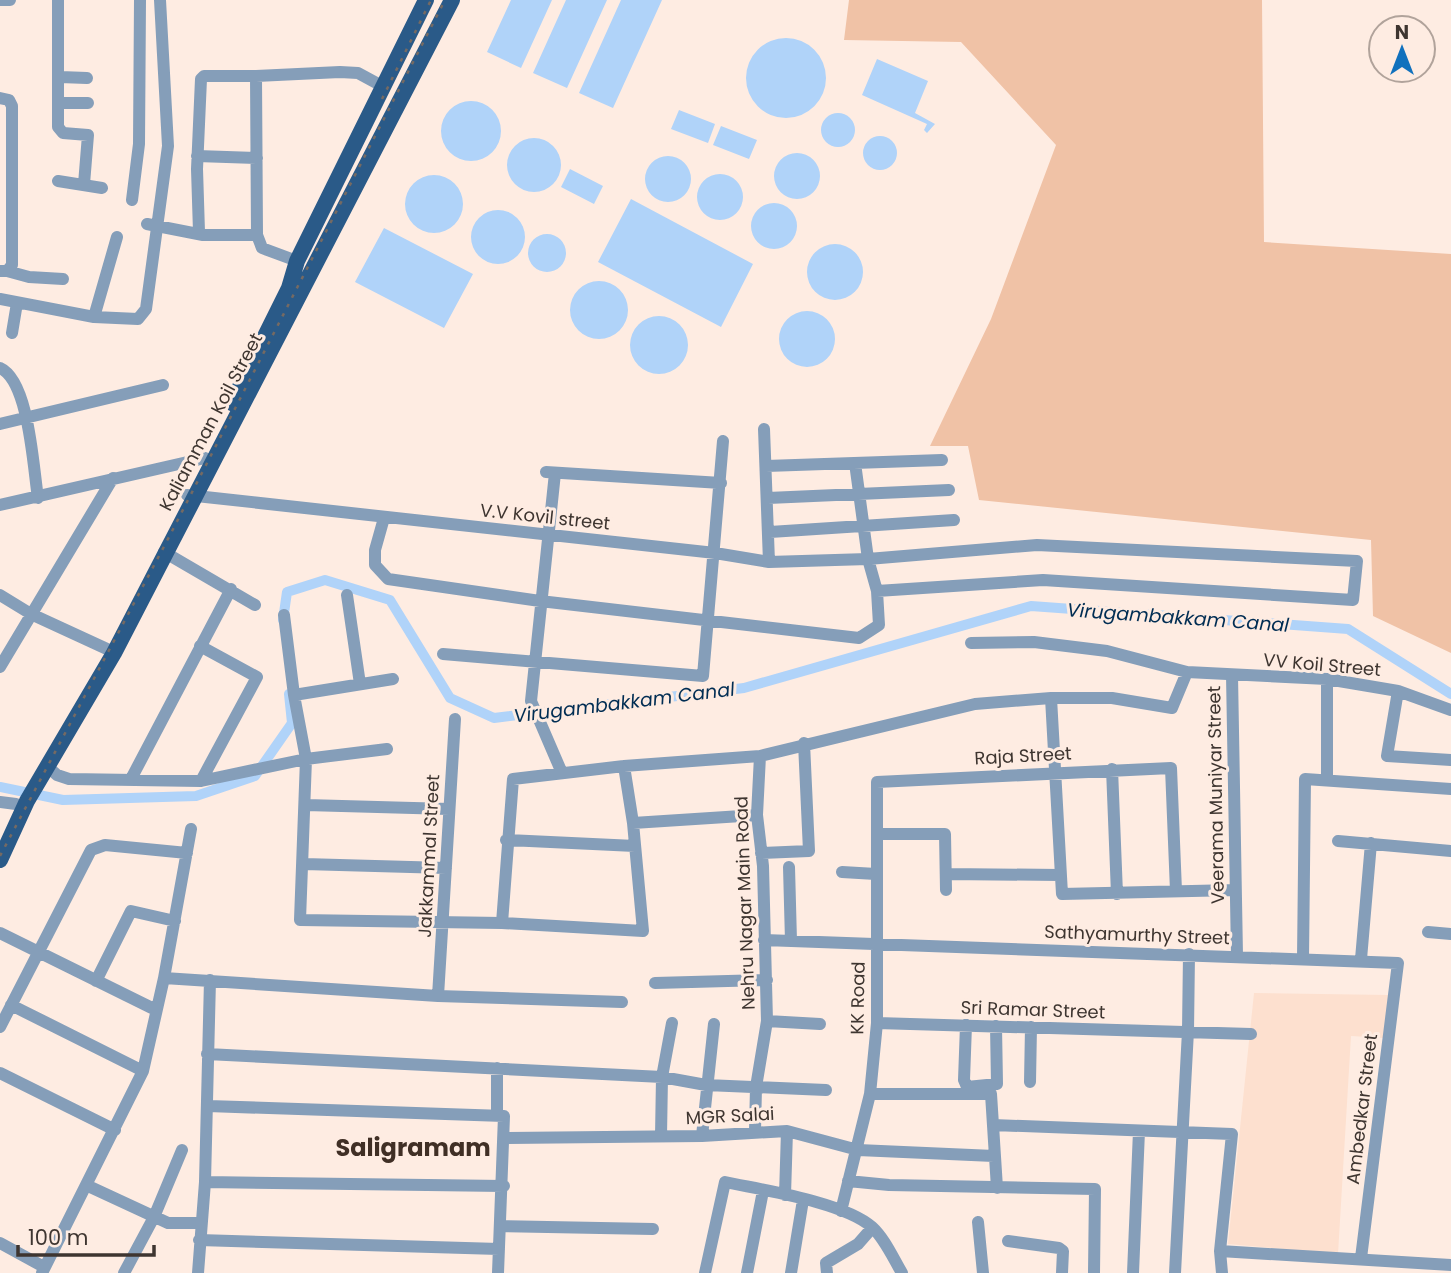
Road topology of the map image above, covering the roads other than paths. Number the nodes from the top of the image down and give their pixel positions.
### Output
1 (0, 0) edge
2 (10, 0) edge
3 (58, 0) edge
4 (140, 0) edge
5 (160, 0) edge
6 (426, 0) edge
7 (452, 0) edge
8 (256, 76) junction
9 (60, 77) junction
10 (87, 78) dead end
11 (382, 86) junction
12 (4, 99) edge
13 (59, 103) junction
14 (88, 103) dead end
15 (197, 156) junction
16 (257, 158) junction
17 (6, 163) edge
18 (58, 181) dead end
19 (84, 184) junction
20 (103, 188) dead end
21 (132, 200) dead end
22 (153, 225) junction
23 (199, 232) junction
24 (6, 235) edge
25 (257, 235) junction
26 (117, 237) dead end
27 (297, 261) junction
28 (3, 271) edge
29 (63, 279) dead end
30 (0, 299) edge
31 (17, 303) junction
32 (94, 317) junction
33 (12, 333) dead end
34 (0, 368) edge
35 (163, 385) dead end
36 (26, 420) junction
37 (0, 424) edge
38 (764, 429) dead end
39 (723, 441) dead end
40 (205, 458) junction
41 (942, 460) dead end
42 (855, 463) junction
43 (766, 466) junction
44 (113, 478) junction
45 (721, 483) junction
46 (949, 490) dead end
47 (859, 494) junction
48 (191, 495) junction
49 (38, 498) junction
50 (768, 498) junction
51 (0, 505) edge
52 (384, 518) junction
53 (954, 520) dead end
54 (863, 526) junction
55 (770, 532) junction
56 (548, 535) junction
57 (164, 552) junction
58 (715, 553) junction
59 (868, 559) junction
60 (769, 562) junction
61 (231, 589) junction
62 (877, 591) junction
63 (347, 594) dead end
64 (0, 595) edge
65 (540, 601) junction
66 (255, 605) dead end
67 (31, 614) junction
68 (284, 615) dead end
69 (708, 621) junction
70 (971, 643) dead end
71 (200, 646) junction
72 (107, 649) junction
73 (443, 654) dead end
74 (535, 661) junction
75 (0, 667) edge
76 (1187, 672) junction
77 (1232, 675) junction
78 (393, 679) dead end
79 (1327, 679) junction
80 (360, 684) junction
81 (1398, 691) junction
82 (293, 695) junction
83 (1051, 698) junction
84 (80, 704) junction
85 (1451, 710) edge
86 (455, 719) dead end
87 (804, 743) junction
88 (387, 749) dead end
89 (760, 756) junction
90 (306, 759) junction
91 (1451, 760) edge
92 (624, 766) junction
93 (44, 769) junction
94 (1112, 769) junction
95 (1053, 771) junction
96 (562, 773) junction
97 (131, 779) junction
98 (1327, 779) junction
99 (201, 781) junction
100 (877, 782) joint
101 (1451, 789) edge
102 (16, 801) edge
103 (306, 805) junction
104 (449, 809) junction
105 (757, 815) junction
106 (633, 823) junction
107 (191, 829) dead end
108 (877, 834) junction
109 (506, 840) junction
110 (0, 841) edge
111 (1338, 841) dead end
112 (1371, 844) junction
113 (635, 846) junction
114 (1451, 851) edge
115 (187, 853) junction
116 (761, 853) junction
117 (0, 860) edge
118 (304, 864) junction
119 (789, 867) dead end
120 (446, 868) junction
121 (842, 873) dead end
122 (876, 874) junction
123 (946, 874) junction
124 (1060, 875) junction
125 (946, 890) dead end
126 (1235, 890) junction
127 (1176, 891) junction
128 (1117, 894) junction
129 (175, 921) junction
130 (443, 922) junction
131 (502, 923) junction
132 (1428, 932) dead end
133 (0, 933) edge
134 (1451, 934) edge
135 (764, 940) junction
136 (791, 941) junction
137 (876, 944) junction
138 (37, 953) junction
139 (1189, 954) junction
140 (1237, 955) junction
141 (1303, 958) junction
142 (1361, 959) junction
143 (1398, 963) joint
144 (164, 978) junction
145 (210, 980) junction
146 (767, 980) junction
147 (96, 981) junction
148 (655, 983) dead end
149 (438, 996) junction
150 (622, 1002) dead end
151 (11, 1005) junction
152 (156, 1010) junction
153 (767, 1021) junction
154 (673, 1023) dead end
155 (877, 1023) junction
156 (714, 1024) dead end
157 (820, 1024) dead end
158 (966, 1025) junction
159 (996, 1026) junction
160 (0, 1027) edge
161 (1031, 1027) junction
162 (1188, 1031) junction
163 (1251, 1034) dead end
164 (207, 1054) junction
165 (497, 1068) junction
166 (143, 1071) junction
167 (0, 1073) edge
168 (662, 1077) junction
169 (1030, 1082) dead end
170 (706, 1085) junction
171 (756, 1087) junction
172 (826, 1090) dead end
173 (870, 1094) junction
174 (208, 1106) junction
175 (497, 1116) junction
176 (993, 1125) junction
177 (116, 1130) junction
178 (755, 1131) junction
179 (787, 1131) junction
180 (1139, 1131) junction
181 (1182, 1132) junction
182 (661, 1136) junction
183 (702, 1136) junction
184 (506, 1138) junction
185 (182, 1150) dead end
186 (858, 1150) junction
187 (995, 1156) junction
188 (848, 1181) junction
189 (205, 1182) junction
190 (86, 1185) junction
191 (503, 1186) junction
192 (999, 1187) junction
193 (763, 1191) junction
194 (785, 1195) junction
195 (803, 1200) junction
196 (841, 1211) junction
197 (154, 1217) junction
198 (978, 1222) dead end
199 (201, 1223) junction
200 (501, 1226) junction
201 (872, 1227) junction
202 (653, 1229) dead end
203 (199, 1240) junction
204 (1009, 1241) dead end
205 (0, 1243) edge
206 (499, 1249) junction
207 (1220, 1251) junction
208 (1361, 1258) junction
209 (1451, 1265) edge
210 (1390, 1267) edge
211 (43, 1270) edge
212 (124, 1273) edge
213 (198, 1273) edge
214 (498, 1273) edge
215 (705, 1273) edge
216 (747, 1273) edge
217 (791, 1273) edge
218 (827, 1273) edge
219 (902, 1273) edge
220 (983, 1273) edge
221 (1062, 1273) edge
222 (1094, 1273) edge
223 (1133, 1273) edge
224 (1175, 1273) edge
225 (1222, 1273) edge

1 - 2 street
3 - 9 street
4 - 21 street
5 - 22 street
6 - 11 main road, Kaliamman Koil Street
7 - 48 main road, Kaliamman Koil Street
8 - 11 street
8 - 15 street
8 - 16 street
9 - 10 street
9 - 13 street
11 - 27 main road, Kaliamman Koil Street
12 - 17 street
13 - 14 street
13 - 19 street
15 - 16 street
15 - 23 street
16 - 25 street
17 - 24 street
18 - 19 street
19 - 20 street
22 - 23 street
22 - 32 street
23 - 25 street
24 - 28 street
25 - 27 street
26 - 32 street
27 - 40 main road, Kaliamman Koil Street
28 - 29 street
30 - 31 street
31 - 32 street
31 - 33 street
34 - 36 street
35 - 36 street
36 - 37 street
36 - 49 street
38 - 43 street
39 - 45 street
40 - 44 street
40 - 48 main road, Kaliamman Koil Street
41 - 42 street
42 - 43 street
42 - 47 street
43 - 50 street
44 - 49 street
44 - 67 street
45 - 56 street
45 - 58 street
46 - 47 street
47 - 50 street
47 - 54 street
48 - 52 street, V.V Kovil street
48 - 57 main road, Kaliamman Koil Street
48 - 72 main road, Kaliamman Koil Street
49 - 51 street
50 - 55 street
52 - 56 street, V.V Kovil street
52 - 65 street
53 - 54 street
54 - 55 street
54 - 59 street
55 - 60 street
56 - 58 street, V.V Kovil street
56 - 65 street
57 - 61 street
57 - 84 main road, Kaliamman Koil Street
58 - 60 street, V.V Kovil street
58 - 69 street
59 - 60 street, V.V Kovil street
59 - 62 street
59 - 62 street, V.V Kovil street
61 - 66 street
61 - 71 street
62 - 69 street
63 - 80 street
64 - 67 street
65 - 69 street
65 - 74 street
67 - 72 street
67 - 75 street
68 - 82 street
69 - 74 street
70 - 76 street, VV Koil Street
71 - 97 street
71 - 99 street
72 - 84 main road, Kaliamman Koil Street
73 - 74 street
74 - 96 street
76 - 77 street, VV Koil Street
76 - 83 street
77 - 79 street, VV Koil Street
77 - 126 street, Veerama Muniyar Street
78 - 80 street
79 - 81 street, VV Koil Street
79 - 98 street
80 - 82 street
81 - 85 street, VV Koil Street
81 - 91 street
82 - 90 street
83 - 87 street
83 - 95 street
84 - 93 main road, Kaliamman Koil Street
86 - 104 street, Jakkammal Street
87 - 89 street
87 - 116 street
88 - 90 street
89 - 92 street
89 - 105 street, Nehru Nagar Main Road
90 - 99 street
90 - 103 street
92 - 96 street
92 - 106 street
93 - 97 street
93 - 102 main road, Kaliamman Koil Street
94 - 95 street, Raja Street
94 - 127 street, Raja Street
94 - 128 street
95 - 100 street, Raja Street
95 - 124 street
96 - 109 street
97 - 99 street
98 - 101 street
98 - 141 street
100 - 108 street, KK Road
102 - 110 main road, Kaliamman Koil Street
102 - 117 main road, Kaliamman Koil Street
103 - 104 street
103 - 118 street
104 - 120 street, Jakkammal Street
105 - 106 street
105 - 116 street, Nehru Nagar Main Road
106 - 113 street
107 - 115 street
108 - 122 street, KK Road
108 - 123 street
109 - 113 street
109 - 131 street
111 - 112 street
112 - 114 street
112 - 142 street
113 - 131 street
115 - 129 street
115 - 138 street
116 - 135 street, Nehru Nagar Main Road
118 - 120 street
118 - 130 street
119 - 136 street
120 - 130 street, Jakkammal Street
121 - 122 street
122 - 137 street, KK Road
123 - 124 street
123 - 125 street
124 - 128 street
126 - 127 street
126 - 140 street, Veerama Muniyar Street
127 - 128 street
129 - 144 street
129 - 147 street
130 - 131 street
130 - 149 street, Jakkammal Street
132 - 134 street
133 - 138 street
135 - 136 street, Sathyamurthy Street
135 - 146 street, Nehru Nagar Main Road
136 - 137 street, Sathyamurthy Street
137 - 139 street, Sathyamurthy Street
137 - 155 street, KK Road
138 - 147 street
138 - 151 street
139 - 140 street, Sathyamurthy Street
139 - 162 street
140 - 141 street, Sathyamurthy Street
141 - 142 street, Sathyamurthy Street
142 - 143 street, Sathyamurthy Street
143 - 208 street, Ambedkar Street
144 - 145 street
144 - 152 street
145 - 149 street
145 - 164 street
146 - 148 street
146 - 153 street, Nehru Nagar Main Road
147 - 152 street
149 - 150 street
151 - 160 street
151 - 166 street
152 - 166 street
153 - 157 street
153 - 171 street, Nehru Nagar Main Road
154 - 168 street
155 - 158 street, Sri Ramar Street
155 - 173 street, KK Road
156 - 170 street
158 - 159 street, Sri Ramar Street
158 - 159 street
159 - 161 street, Sri Ramar Street
161 - 162 street, Sri Ramar Street
161 - 169 street
162 - 163 street, Sri Ramar Street
162 - 181 street
164 - 165 street
164 - 174 street
165 - 168 street
165 - 175 street
166 - 177 street
167 - 177 street
168 - 170 street
168 - 182 street
170 - 171 street
170 - 183 street
171 - 172 street
171 - 178 street, Nehru Nagar Main Road
173 - 176 street
173 - 186 street, KK Road
174 - 175 street
174 - 189 street
175 - 184 street
176 - 180 street
176 - 187 street
177 - 190 street
178 - 179 street, MGR Salai
178 - 183 street, MGR Salai
179 - 186 street, MGR Salai
179 - 194 street
180 - 181 street
180 - 223 street
181 - 207 street
181 - 224 street
182 - 183 street, MGR Salai
182 - 184 street, MGR Salai
184 - 191 street
185 - 197 street
186 - 187 street, MGR Salai
186 - 188 street, KK Road
187 - 192 street
188 - 192 street
188 - 196 street, KK Road
189 - 191 street
189 - 199 street
190 - 197 street
190 - 211 street
191 - 200 street
192 - 222 street
193 - 194 street
193 - 215 street
193 - 216 street
194 - 195 street
195 - 196 street
195 - 217 street
196 - 201 street
197 - 199 street
197 - 212 street
198 - 220 street
199 - 203 street
200 - 202 street
200 - 206 street
201 - 218 street
201 - 219 street
203 - 206 street
203 - 213 street
204 - 221 street
205 - 211 street
206 - 214 street
207 - 208 street
207 - 225 street
208 - 210 street
209 - 210 street

